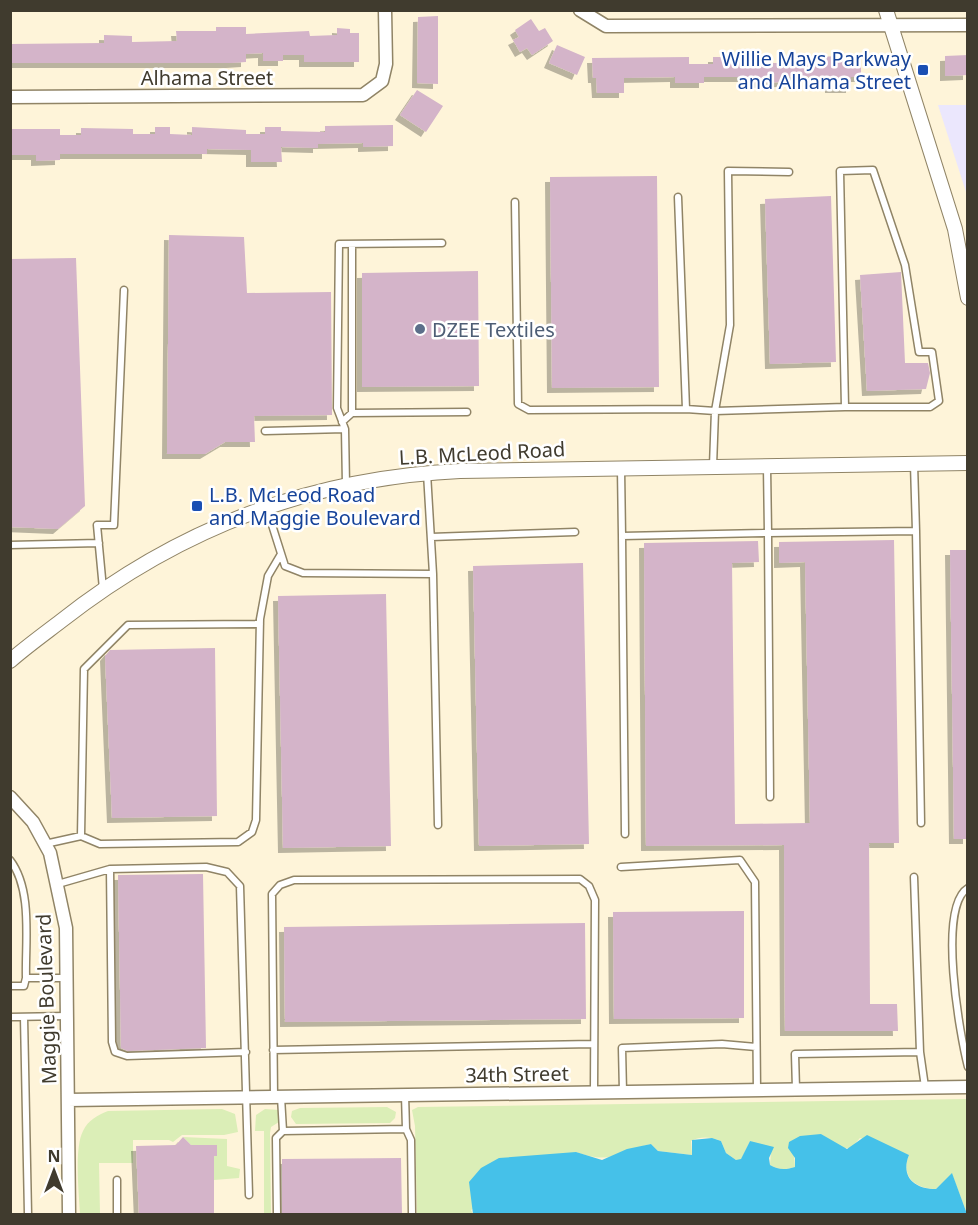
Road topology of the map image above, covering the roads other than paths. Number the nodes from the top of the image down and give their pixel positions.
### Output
1 (385, 10) edge
2 (580, 10) edge
3 (886, 10) edge
4 (968, 25) edge
5 (893, 26) junction
6 (10, 97) edge
7 (789, 172) dead end
8 (678, 197) dead end
9 (515, 202) dead end
10 (442, 243) dead end
11 (352, 244) junction
12 (124, 290) dead end
13 (968, 298) edge
14 (845, 407) junction
15 (686, 409) junction
16 (715, 411) junction
17 (467, 412) dead end
18 (352, 413) junction
19 (342, 422) junction
20 (345, 429) junction
21 (265, 431) dead end
22 (968, 463) edge
23 (914, 464) junction
24 (767, 466) junction
25 (713, 467) junction
26 (621, 468) junction
27 (427, 472) junction
28 (346, 486) junction
29 (266, 506) junction
30 (915, 531) junction
31 (574, 532) dead end
32 (768, 533) junction
33 (622, 536) junction
34 (431, 537) junction
35 (99, 543) junction
36 (10, 545) edge
37 (281, 554) junction
38 (433, 574) junction
39 (104, 589) junction
40 (260, 624) junction
41 (10, 661) edge
42 (10, 797) edge
43 (770, 797) dead end
44 (921, 823) dead end
45 (438, 825) dead end
46 (625, 834) dead end
47 (81, 836) junction
48 (45, 844) junction
49 (10, 860) edge
50 (621, 867) dead end
51 (110, 869) junction
52 (914, 877) dead end
53 (58, 884) junction
54 (968, 888) edge
55 (26, 978) junction
56 (67, 978) junction
57 (10, 986) edge
58 (67, 1016) junction
59 (10, 1017) edge
60 (24, 1017) junction
61 (964, 1038) edge
62 (593, 1044) junction
63 (756, 1047) junction
64 (273, 1050) junction
65 (246, 1052) junction
66 (920, 1052) junction
67 (968, 1067) edge
68 (925, 1087) junction
69 (968, 1087) edge
70 (796, 1089) junction
71 (757, 1090) junction
72 (594, 1092) junction
73 (623, 1092) junction
74 (405, 1095) junction
75 (278, 1097) junction
76 (246, 1098) junction
77 (68, 1100) junction
78 (406, 1129) junction
79 (283, 1131) junction
80 (117, 1180) dead end
81 (249, 1195) dead end
82 (28, 1215) edge
83 (69, 1215) edge
84 (117, 1215) edge
85 (277, 1215) edge
86 (412, 1215) edge

1 - 6 street, Alhama Street
2 - 5 street
3 - 5 street
4 - 5 street
5 - 13 street
7 - 16 lane
8 - 15 lane
9 - 15 lane
10 - 11 lane
11 - 18 lane
11 - 19 lane
12 - 35 lane
14 - 14 lane
14 - 16 lane
15 - 16 lane
16 - 25 lane
17 - 18 lane
18 - 19 lane
19 - 20 lane
20 - 21 lane
20 - 28 lane
22 - 23 street, L.B. McLeod Road
23 - 24 street, L.B. McLeod Road
23 - 30 lane
24 - 25 street, L.B. McLeod Road
24 - 32 lane
25 - 26 street, L.B. McLeod Road
26 - 27 street, L.B. McLeod Road
26 - 33 lane
27 - 28 street, L.B. McLeod Road
27 - 34 lane
28 - 29 street, L.B. McLeod Road
29 - 37 lane
29 - 39 street, L.B. McLeod Road
30 - 32 lane
30 - 44 lane
31 - 34 lane
32 - 33 lane
32 - 43 lane
33 - 46 lane
34 - 38 lane
35 - 36 lane
35 - 39 lane
37 - 38 lane
37 - 40 lane
38 - 45 lane
39 - 41 street, L.B. McLeod Road
40 - 47 lane
40 - 47 lane
42 - 48 street, Maggie Boulevard
47 - 48 lane
48 - 53 street, Maggie Boulevard
49 - 55 lane
50 - 63 lane
51 - 53 lane
51 - 65 lane
51 - 65 lane
52 - 66 lane
53 - 56 street, Maggie Boulevard
54 - 61 lane
55 - 56 lane
55 - 57 lane
56 - 58 street, Maggie Boulevard
58 - 60 lane
58 - 77 street, Maggie Boulevard
59 - 60 lane
60 - 82 lane
61 - 67 lane
62 - 64 lane
62 - 64 lane
62 - 72 lane
63 - 71 lane
63 - 73 lane
64 - 75 lane
65 - 76 lane
66 - 68 lane
66 - 70 lane
68 - 69 street, 34th Street
68 - 70 street, 34th Street
70 - 71 street, 34th Street
71 - 73 street, 34th Street
72 - 73 street, 34th Street
72 - 74 street, 34th Street
74 - 75 street, 34th Street
74 - 78 lane
75 - 76 street, 34th Street
75 - 79 lane
76 - 77 street, 34th Street
76 - 81 lane
77 - 83 street, Maggie Boulevard
78 - 79 lane
78 - 86 lane
79 - 85 lane
80 - 84 lane

